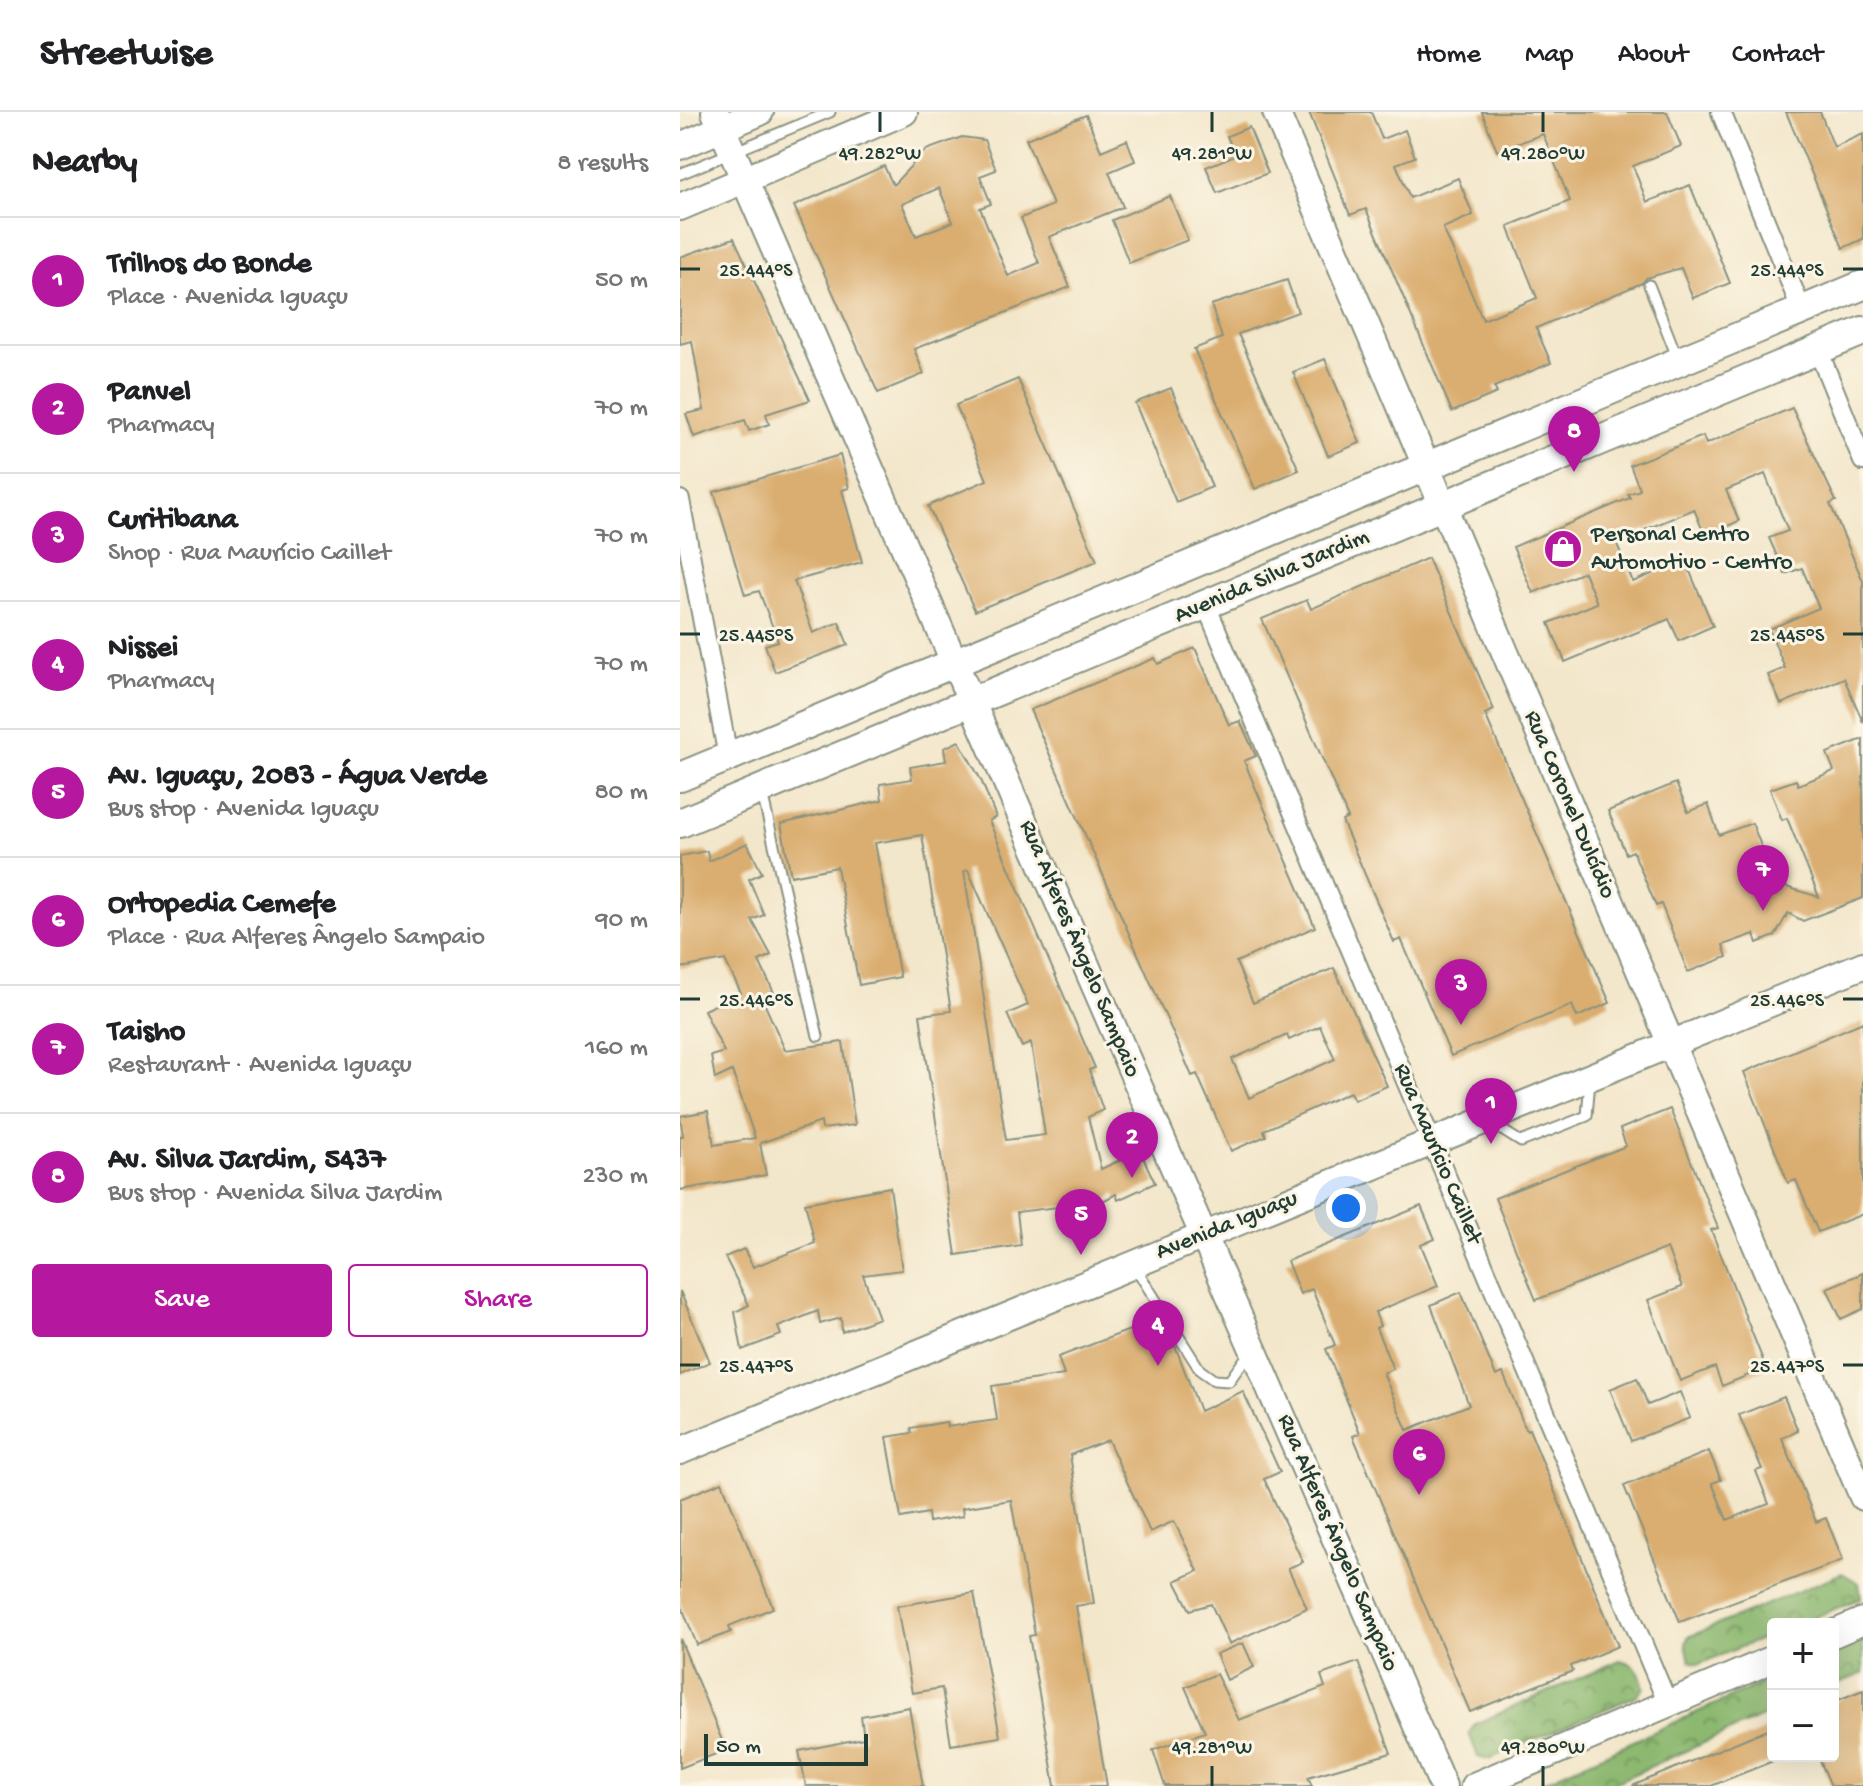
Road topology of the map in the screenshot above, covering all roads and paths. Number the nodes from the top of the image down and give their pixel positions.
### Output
1 (760, 112) edge
2 (830, 112) edge
3 (904, 112) edge
4 (1276, 112) edge
5 (1721, 112) edge
6 (719, 120) edge
7 (680, 146) edge
8 (733, 153) junction
9 (680, 174) edge
10 (744, 180) junction
11 (680, 207) edge
12 (1649, 285) dead end
13 (1863, 285) edge
14 (1802, 311) junction
15 (1863, 331) edge
16 (1818, 350) junction
17 (1679, 362) junction
18 (1863, 461) edge
19 (1426, 467) junction
20 (680, 500) edge
21 (1443, 506) junction
22 (1281, 527) junction
23 (1248, 587) junction
24 (1206, 605) junction
25 (954, 663) junction
26 (971, 702) junction
27 (728, 757) junction
28 (680, 777) edge
29 (761, 790) junction
30 (680, 823) edge
31 (1863, 965) edge
32 (818, 1036) dead end
33 (1671, 1044) junction
34 (1590, 1077) junction
35 (1485, 1120) junction
36 (1432, 1142) junction
37 (1203, 1236) junction
38 (1133, 1265) junction
39 (1252, 1349) junction
40 (680, 1451) edge
41 (1863, 1497) edge
42 (1863, 1621) edge
43 (1839, 1631) edge
44 (1767, 1662) edge
45 (1668, 1704) junction
46 (1443, 1786) edge
47 (1474, 1786) edge

1 - 6 main road
2 - 8 lane
3 - 10 main road
4 - 19 main road, Rua Coronel Dulcídio
5 - 14 street
6 - 7 main road
6 - 8 main road, Rua Alferes Ângelo Sampaio
8 - 9 lane
8 - 10 main road, Rua Alferes Ângelo Sampaio
10 - 11 main road
10 - 25 main road, Rua Alferes Ângelo Sampaio
12 - 17 lane
13 - 14 main road, Avenida Silva Jardim
14 - 17 main road, Avenida Silva Jardim
15 - 16 main road, Avenida Silva Jardim
16 - 18 street
16 - 21 main road, Avenida Silva Jardim
17 - 19 main road, Avenida Silva Jardim
19 - 21 main road, Rua Coronel Dulcídio
19 - 22 main road, Avenida Silva Jardim
20 - 27 street
21 - 23 main road, Avenida Silva Jardim
21 - 33 main road, Rua Coronel Dulcídio
22 - 23 main road
22 - 25 main road, Avenida Silva Jardim
23 - 24 main road, Avenida Silva Jardim
24 - 26 main road, Avenida Silva Jardim
24 - 36 street, Rua Maurício Caillet
25 - 26 main road, Rua Alferes Ângelo Sampaio
25 - 27 main road, Avenida Silva Jardim
26 - 29 main road, Avenida Silva Jardim
26 - 37 main road, Rua Alferes Ângelo Sampaio
27 - 28 main road, Avenida Silva Jardim
29 - 30 main road, Avenida Silva Jardim
29 - 32 lane
31 - 33 main road, Avenida Iguaçu
33 - 34 main road, Avenida Iguaçu
33 - 41 main road, Rua Coronel Dulcídio
34 - 35 main road, Avenida Iguaçu
34 - 35 lane
35 - 36 main road, Avenida Iguaçu
36 - 37 main road, Avenida Iguaçu
36 - 45 street, Rua Maurício Caillet
37 - 38 main road, Avenida Iguaçu
37 - 39 main road, Rua Alferes Ângelo Sampaio
38 - 39 lane
38 - 40 main road, Avenida Iguaçu
39 - 46 main road, Rua Alferes Ângelo Sampaio
42 - 43 main road
44 - 45 main road
45 - 47 main road

